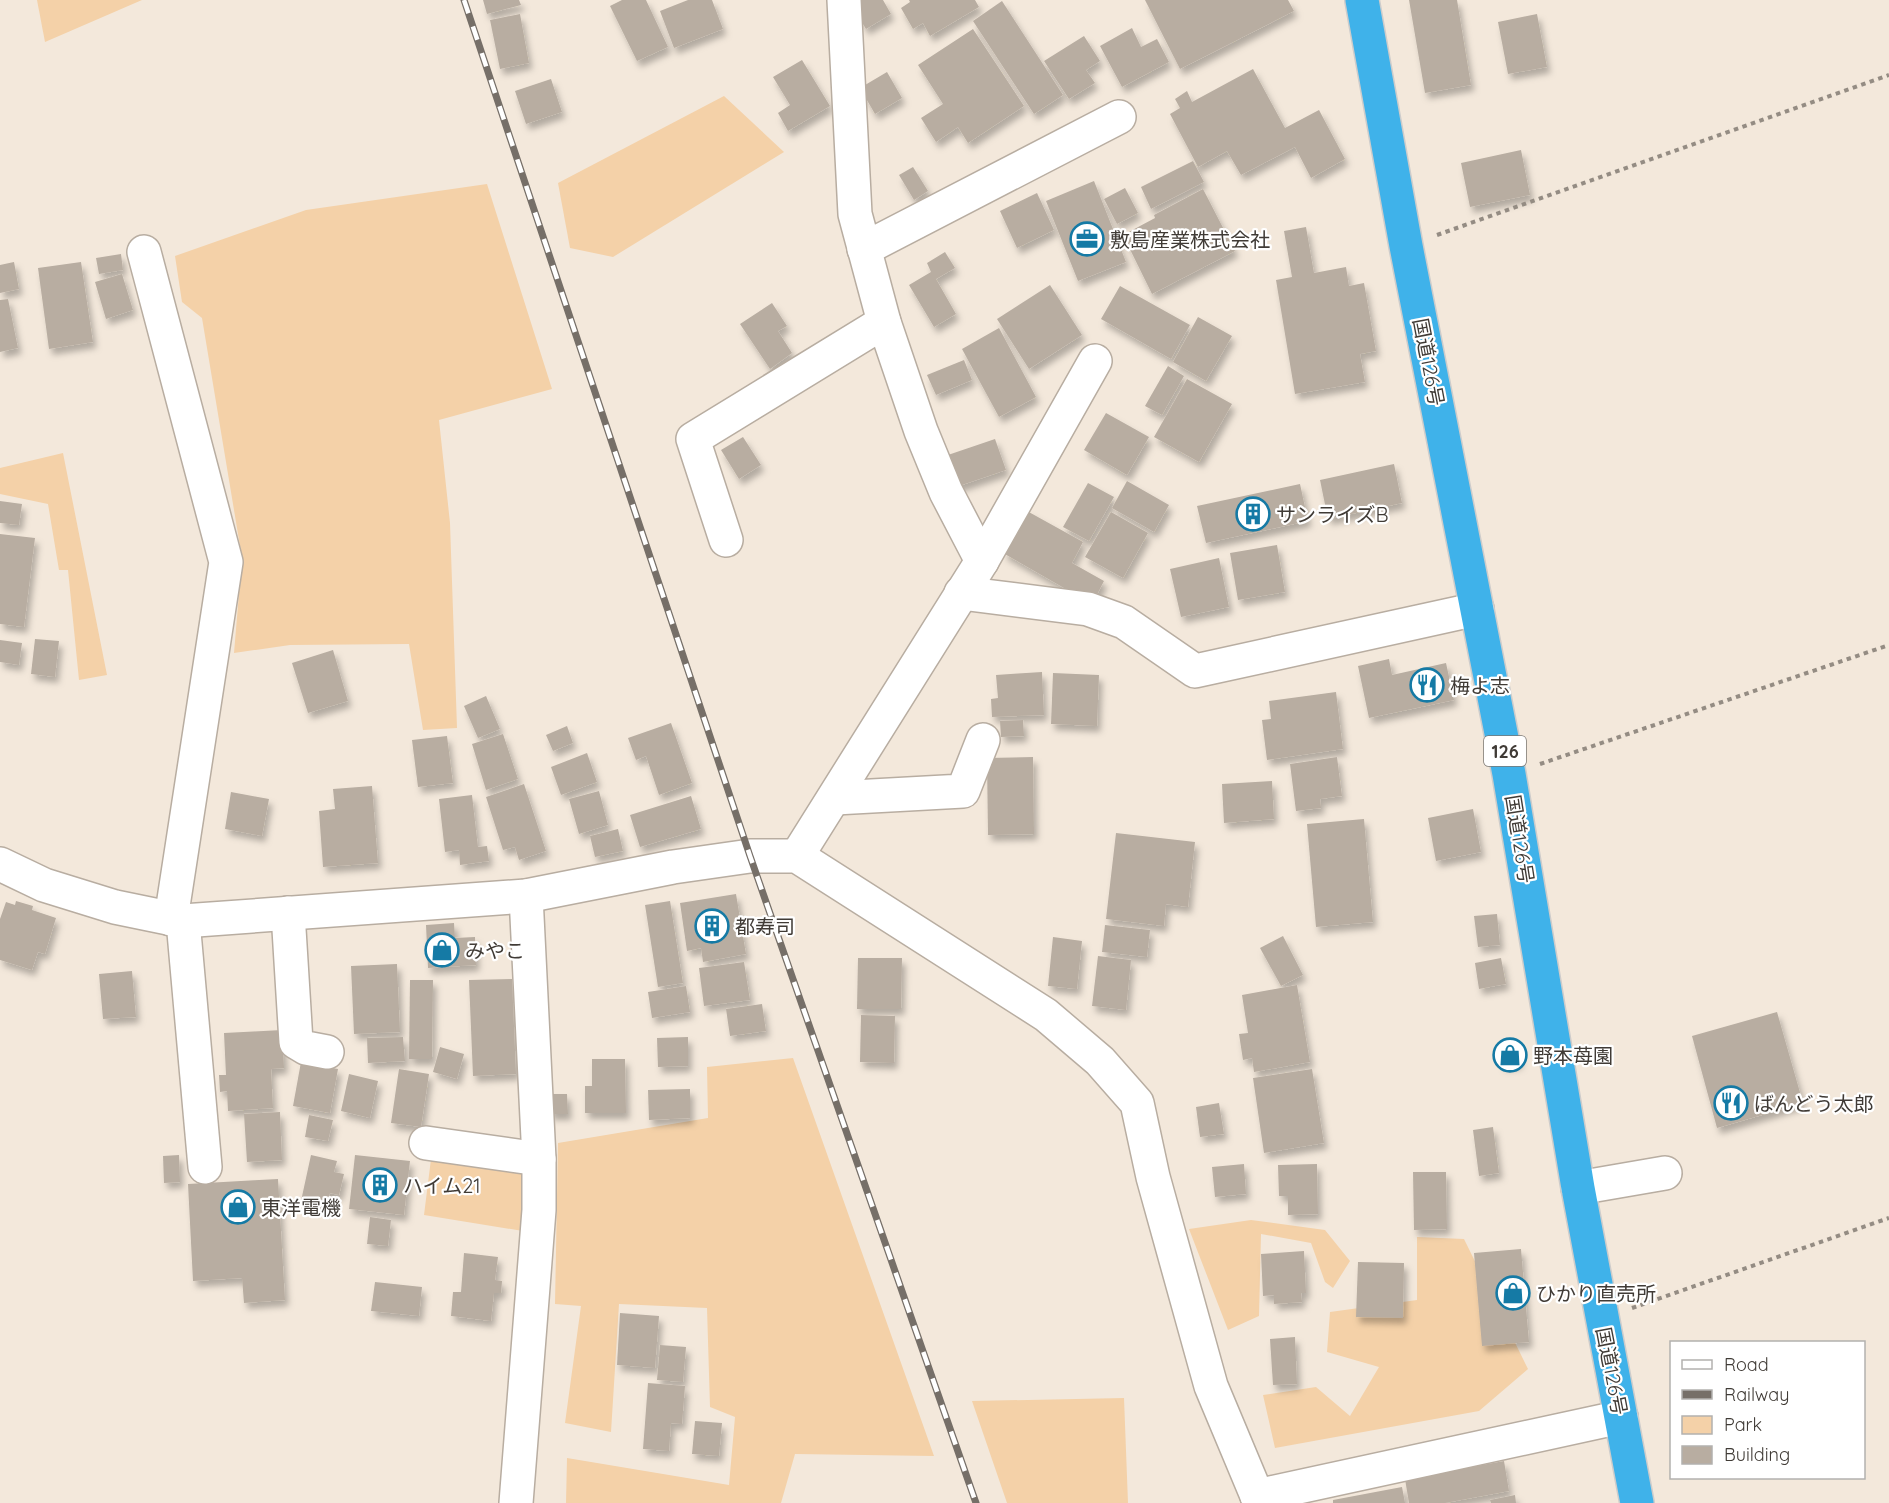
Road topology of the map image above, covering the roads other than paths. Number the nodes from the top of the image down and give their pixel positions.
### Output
1 (844, 0) edge
2 (1362, 0) edge
3 (1119, 117) dead end
4 (864, 249) junction
5 (144, 252) dead end
6 (884, 322) junction
7 (1095, 361) dead end
8 (726, 540) dead end
9 (982, 561) junction
10 (961, 593) junction
11 (1477, 609) junction
12 (982, 740) dead end
13 (835, 798) junction
14 (797, 856) junction
15 (0, 864) edge
16 (526, 896) junction
17 (288, 913) junction
18 (177, 920) junction
19 (327, 1052) dead end
20 (426, 1143) dead end
21 (539, 1160) junction
22 (205, 1167) dead end
23 (1665, 1173) dead end
24 (1578, 1188) junction
25 (1621, 1417) junction
26 (1259, 1499) edge
27 (516, 1503) edge
28 (1637, 1503) edge

1 - 4 street
2 - 11 highway, 国道126号 / 126
3 - 4 street
4 - 6 street
5 - 18 street
6 - 8 street
6 - 9 street
7 - 9 street
9 - 10 street
10 - 11 street
10 - 13 street
11 - 24 highway, 国道126号 / 126
12 - 13 street
13 - 14 street
14 - 16 street
14 - 26 street
15 - 18 street
16 - 17 street
16 - 21 street
17 - 18 street
17 - 19 street
18 - 22 street
20 - 21 street
21 - 27 street
23 - 24 street
24 - 25 highway, 国道126号 / 126
25 - 26 street
25 - 28 highway, 国道126号 / 126

